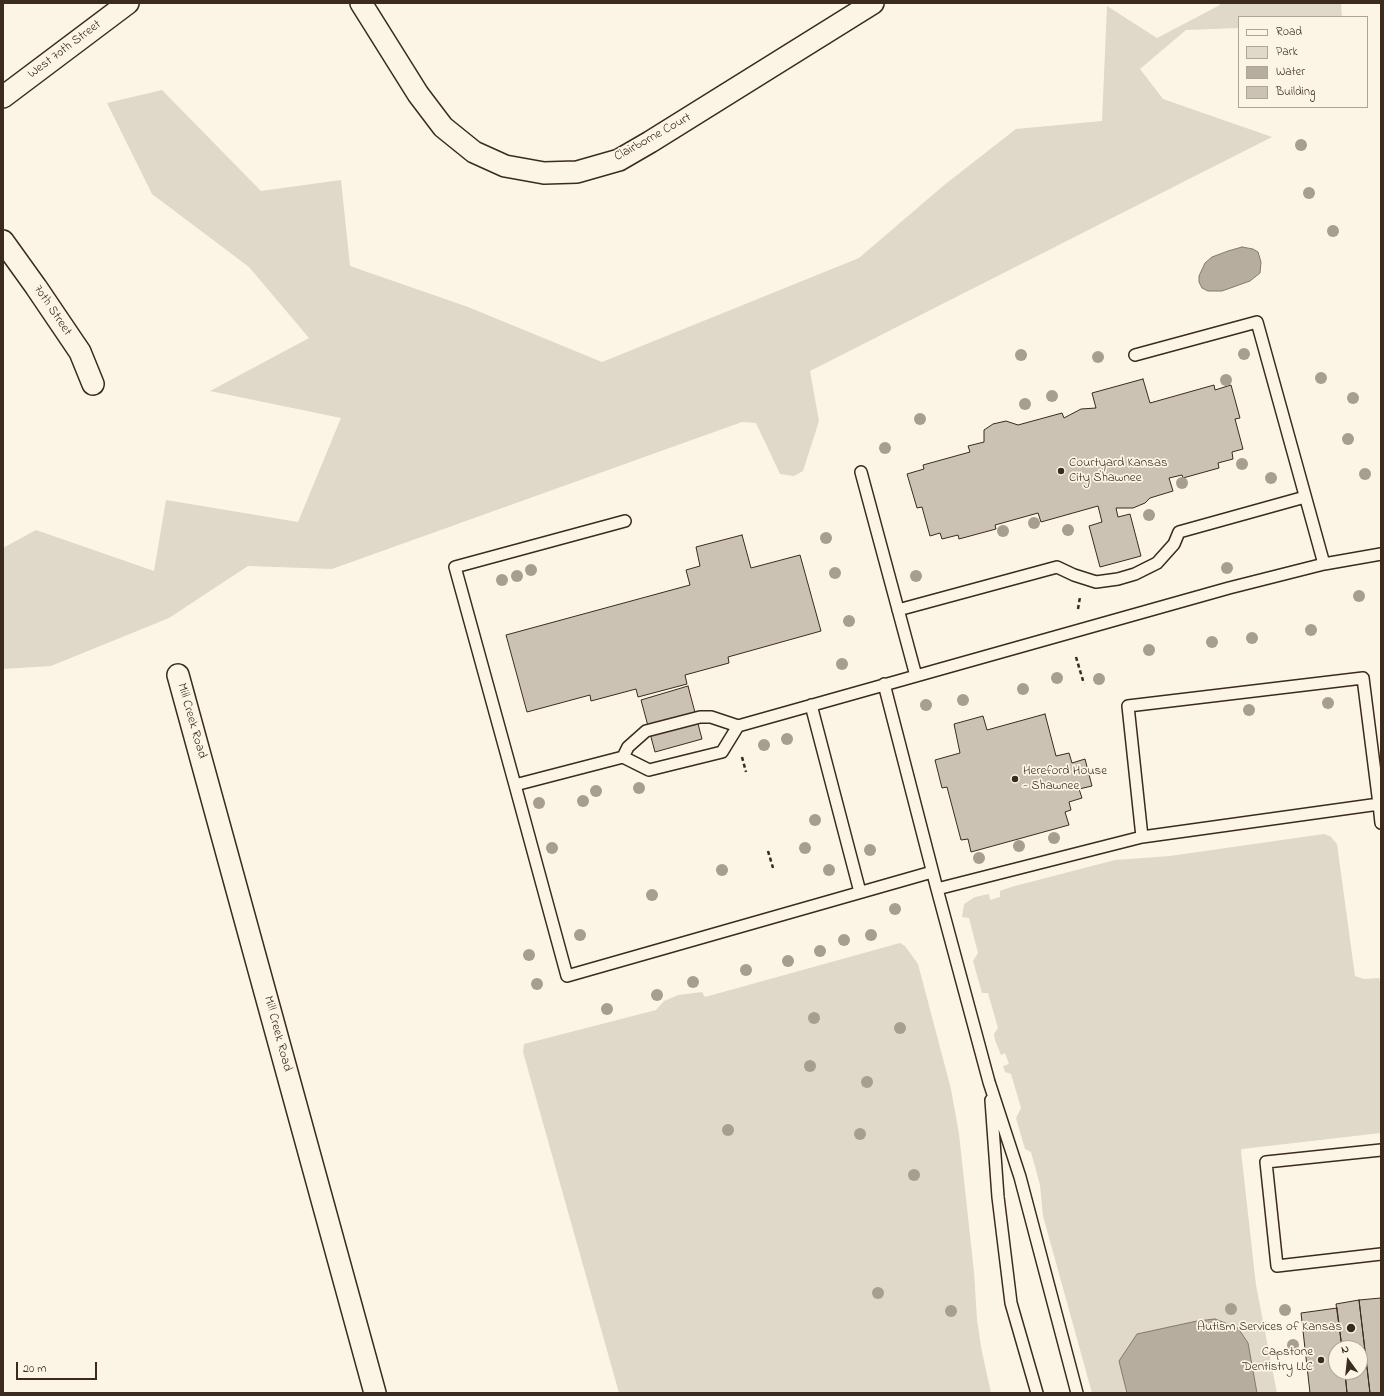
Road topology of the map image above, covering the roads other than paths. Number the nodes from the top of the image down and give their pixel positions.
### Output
1 (361, 3) edge
2 (873, 3) edge
3 (124, 4) edge
4 (3, 97) edge
5 (3, 242) edge
6 (1135, 355) dead end
7 (93, 384) dead end
8 (861, 472) dead end
9 (1305, 497) junction
10 (625, 521) dead end
11 (1381, 554) edge
12 (1324, 564) junction
13 (898, 610) junction
14 (178, 675) dead end
15 (916, 676) junction
16 (884, 684) junction
17 (811, 705) junction
18 (738, 726) junction
19 (623, 756) junction
20 (514, 785) junction
21 (1379, 804) junction
22 (1381, 823) edge
23 (1142, 837) junction
24 (932, 872) junction
25 (937, 889) junction
26 (860, 892) junction
27 (989, 1082) junction
28 (1381, 1150) edge
29 (1381, 1254) edge
30 (375, 1393) edge
31 (1037, 1393) edge
32 (1077, 1393) edge

1 - 2 street, Clairborne Court
3 - 4 street, West 70th Street
5 - 7 street, 70th Street
6 - 9 lane
8 - 13 lane
9 - 12 lane
9 - 13 lane
10 - 20 lane
11 - 12 lane
12 - 15 lane
13 - 15 lane
14 - 30 street, Mill Creek Road
15 - 16 lane
16 - 17 lane
16 - 24 lane
17 - 18 lane
17 - 26 lane
18 - 19 lane
18 - 19 lane
19 - 20 lane
20 - 26 lane
21 - 22 lane
21 - 23 lane
21 - 23 lane
23 - 25 lane
24 - 25 lane
24 - 26 lane
25 - 27 lane
27 - 31 lane
27 - 32 lane
28 - 29 lane

